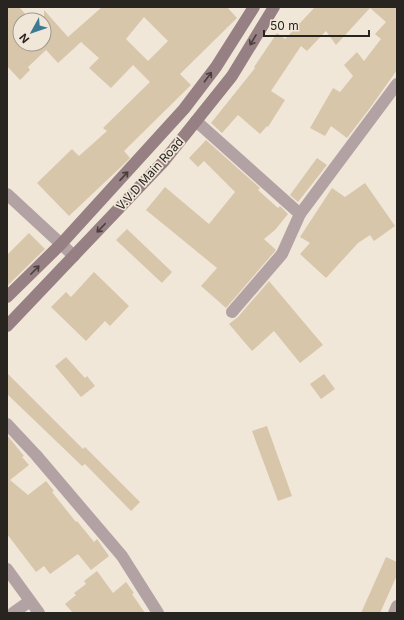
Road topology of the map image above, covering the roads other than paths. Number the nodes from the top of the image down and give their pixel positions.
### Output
1 (254, 7) edge
2 (274, 7) edge
3 (397, 84) edge
4 (184, 108) junction
5 (196, 121) junction
6 (7, 194) edge
7 (300, 214) junction
8 (61, 244) junction
9 (74, 256) junction
10 (7, 297) edge
11 (232, 312) dead end
12 (7, 326) edge
13 (7, 424) edge
14 (7, 569) edge
15 (30, 601) junction
16 (397, 606) edge
17 (13, 613) edge
18 (39, 613) edge
19 (158, 613) edge
20 (394, 613) edge

4 -> 1 main road, V.V.D Main Road
2 -> 5 main road, V.V.D Main Road
3 - 7 street
4 - 5 main road
8 -> 4 main road, V.V.D Main Road
5 - 7 street
5 -> 9 main road, V.V.D Main Road
6 - 8 street
7 - 11 street
8 - 9 street
10 -> 8 main road, V.V.D Main Road
9 - 12 main road, V.V.D Main Road
13 - 19 street
14 - 15 street
15 - 17 street
15 - 18 street
16 - 20 street

